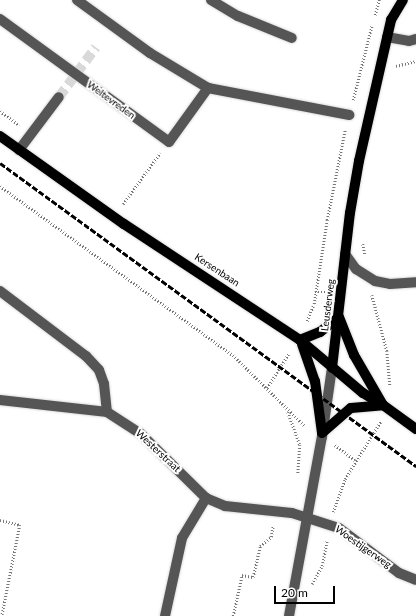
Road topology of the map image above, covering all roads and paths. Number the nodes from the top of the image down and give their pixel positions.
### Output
1 (77, 0) edge
2 (210, 0) edge
3 (379, 0) edge
4 (403, 0) edge
5 (0, 19) edge
6 (387, 37) junction
7 (292, 38) dead end
8 (416, 39) edge
9 (208, 88) junction
10 (59, 97) tunnel mouth
11 (349, 115) junction
12 (0, 136) edge
13 (169, 142) junction
14 (19, 150) junction
15 (0, 186) edge
16 (114, 217) junction
17 (345, 254) junction
18 (416, 282) edge
19 (0, 291) edge
20 (339, 318) junction
21 (299, 339) junction
22 (332, 368) junction
23 (267, 388) junction
24 (0, 400) edge
25 (383, 404) junction
26 (287, 410) dead end
27 (107, 412) junction
28 (416, 430) edge
29 (322, 433) junction
30 (355, 460) dead end
31 (206, 498) junction
32 (275, 512) junction
33 (308, 518) junction
34 (0, 520) edge
35 (330, 525) junction
36 (416, 580) edge
37 (308, 591) dead end
38 (2, 616) edge
39 (165, 616) edge
40 (233, 616) edge
41 (289, 616) edge

1 - 9 street
2 - 7 street
3 - 11 path, Leusderweg
4 - 6 main road, Leusderweg
5 - 13 street, Weltevreden
6 - 8 street
6 - 17 main road, Leusderweg
9 - 11 street
9 - 13 street
10 - 14 street
11 - 21 path, Leusderweg
12 - 14 main road, Kersenbaan
13 - 16 path
14 - 16 main road, Kersenbaan
15 - 23 path
16 - 21 main road, Kersenbaan
17 - 18 street
17 - 20 main road, Leusderweg
19 - 27 street
20 - 21 main road
20 - 22 main road, Leusderweg
20 - 25 main road
21 - 22 main road, Kersenbaan
21 - 23 path, Leusderweg
21 - 29 main road
22 - 25 main road, Kersenbaan
22 - 29 street, Leusderweg
23 - 26 path
24 - 27 street, Westerstraat
25 - 28 main road, Kersenbaan
25 - 29 main road
27 - 31 street, Westerstraat
29 - 33 street, Leusderweg
30 - 35 path
31 - 32 street, Westerstraat
31 - 39 street
32 - 33 street, Westerstraat
32 - 40 path
33 - 35 street, Woestijgerweg
33 - 41 street, Leusderweg
34 - 38 path
35 - 36 street, Woestijgerweg
35 - 37 path

